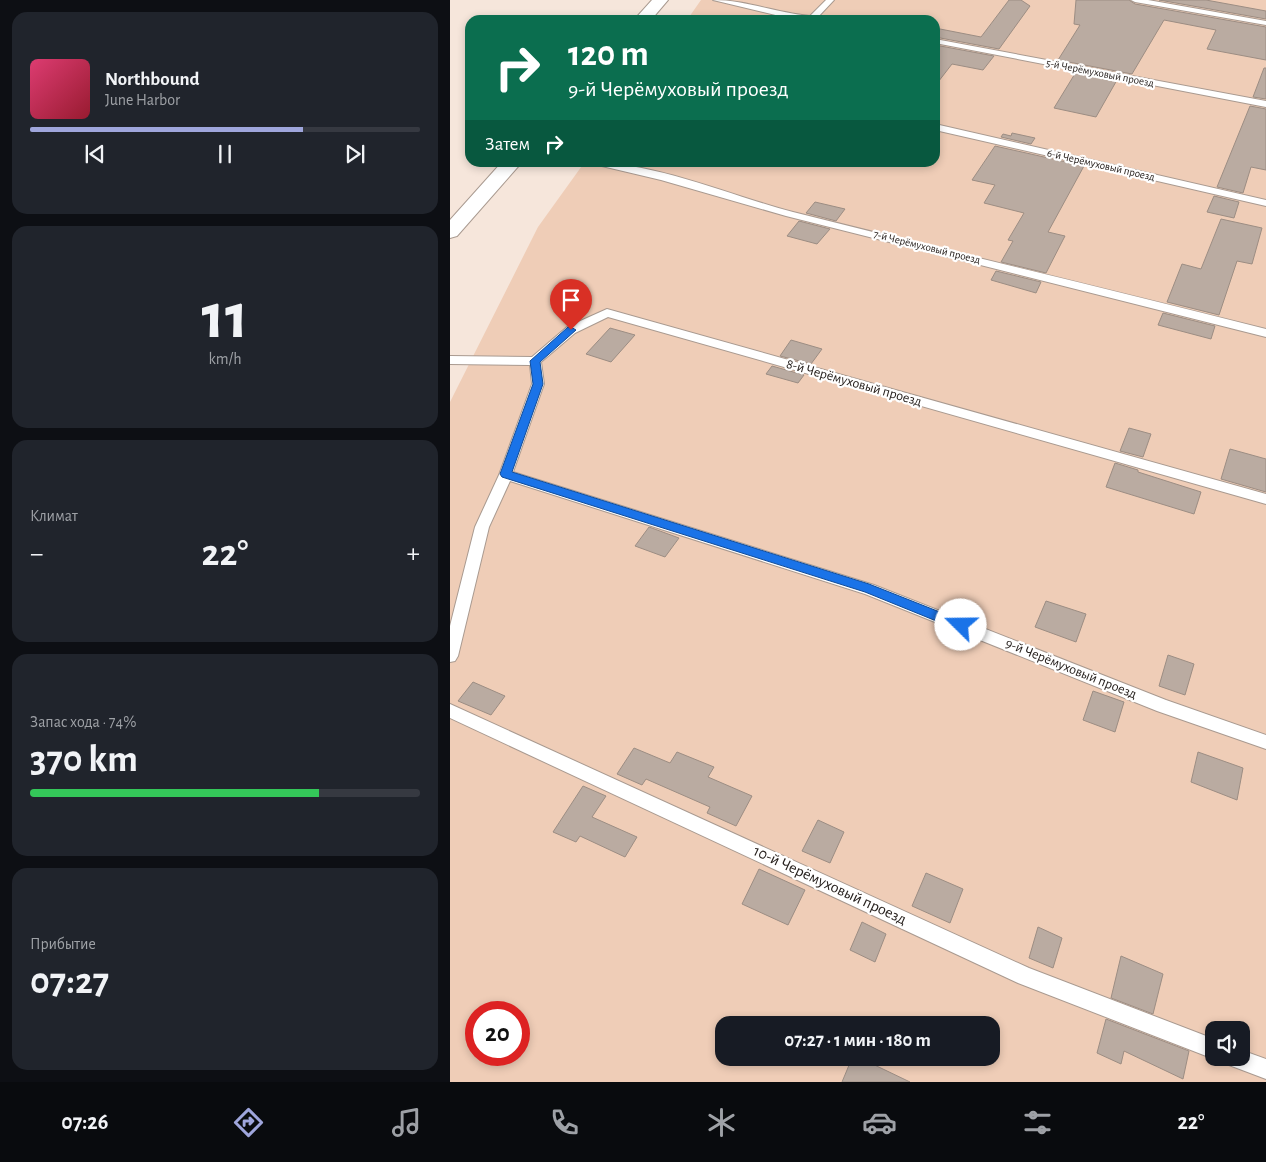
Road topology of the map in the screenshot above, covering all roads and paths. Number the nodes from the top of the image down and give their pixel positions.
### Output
1 (660, 0) edge
2 (717, 0) edge
3 (830, 0) edge
4 (1135, 0) edge
5 (646, 15) edge
6 (787, 15) edge
7 (816, 15) edge
8 (1266, 23) edge
9 (940, 42) edge
10 (1266, 104) edge
11 (940, 128) edge
12 (508, 167) edge
13 (619, 167) edge
14 (1266, 203) edge
15 (450, 232) edge
16 (1266, 333) edge
17 (450, 360) edge
18 (535, 361) junction
19 (506, 474) junction
20 (1266, 499) edge
21 (450, 656) edge
22 (450, 711) edge
23 (1266, 742) edge
24 (1205, 1046) edge
25 (1250, 1063) edge
26 (1266, 1069) edge

1 - 5 main road
2 - 6 lane
3 - 7 lane
4 - 8 lane
9 - 10 lane, 5-й Черёмуховый проезд
11 - 14 lane, 6-й Черёмуховый проезд
12 - 15 main road
13 - 16 lane, 7-й Черёмуховый проезд
17 - 18 lane
18 - 19 lane
18 - 20 lane, 8-й Черёмуховый проезд
19 - 21 lane
19 - 23 lane, 9-й Черёмуховый проезд
22 - 24 lane, 10-й Черёмуховый проезд
25 - 26 lane

